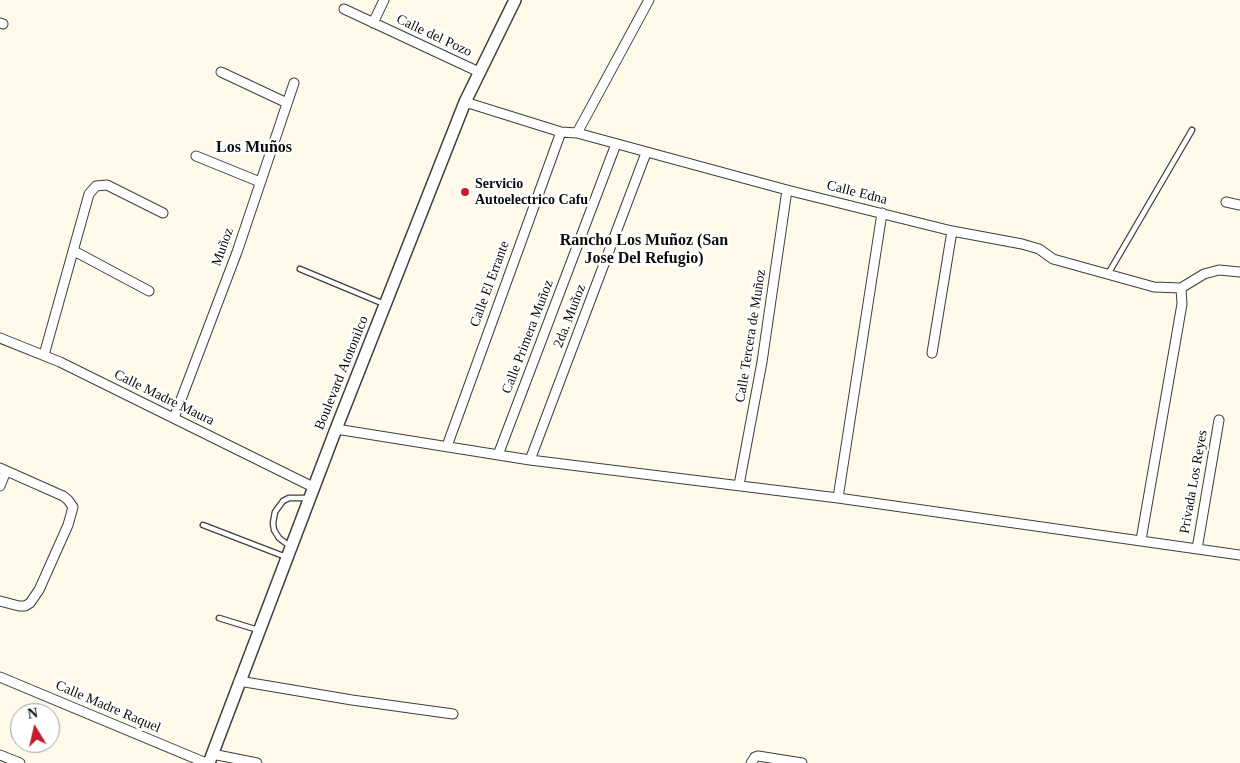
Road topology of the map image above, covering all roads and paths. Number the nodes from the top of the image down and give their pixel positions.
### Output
1 (384, 0) edge
2 (515, 0) edge
3 (649, 0) edge
4 (344, 9) dead end
5 (372, 23) junction
6 (221, 72) dead end
7 (479, 72) junction
8 (294, 83) dead end
9 (465, 102) junction
10 (287, 103) junction
11 (1192, 130) dead end
12 (561, 132) junction
13 (577, 133) junction
14 (616, 144) junction
15 (646, 153) junction
16 (196, 156) dead end
17 (260, 182) junction
18 (787, 190) junction
19 (1226, 202) dead end
20 (1240, 205) edge
21 (163, 213) dead end
22 (882, 213) junction
23 (952, 231) junction
24 (74, 251) junction
25 (300, 269) dead end
26 (1240, 272) edge
27 (1108, 274) junction
28 (1181, 288) junction
29 (149, 291) dead end
30 (385, 304) junction
31 (0, 338) edge
32 (932, 354) dead end
33 (44, 355) junction
34 (174, 418) junction
35 (1219, 420) dead end
36 (336, 429) junction
37 (446, 446) junction
38 (498, 456) junction
39 (530, 460) junction
40 (3, 469) edge
41 (739, 485) junction
42 (0, 486) edge
43 (311, 493) junction
44 (838, 498) junction
45 (203, 525) dead end
46 (1141, 540) junction
47 (1197, 549) junction
48 (290, 552) junction
49 (1240, 555) edge
50 (0, 600) edge
51 (219, 618) dead end
52 (259, 630) junction
53 (0, 677) edge
54 (240, 681) junction
55 (452, 714) dead end
56 (0, 755) edge
57 (209, 760) edge
58 (20, 763) edge
59 (257, 763) edge
60 (751, 763) edge
61 (802, 763) edge

1 - 5 street, Calle del Pozo
2 - 7 street, Boulevard Atotonilco
3 - 13 street
4 - 5 street
5 - 7 street, Calle del Pozo
6 - 10 street
7 - 9 street, Boulevard Atotonilco
8 - 10 street, Muñoz
9 - 12 street, Calle Edna
9 - 30 street, Boulevard Atotonilco
10 - 17 street, Muñoz
11 - 27 lane
12 - 13 street, Calle Edna
12 - 37 street, Calle El Errante
13 - 14 street, Calle Edna
14 - 15 street, Calle Edna
14 - 38 street, Calle Primera Muñoz
15 - 18 street, Calle Edna
15 - 39 street, 2da. Muñoz
16 - 17 street
17 - 34 street, Muñoz
18 - 22 street, Calle Edna
18 - 41 street, Calle Tercera de Muñoz
19 - 20 street
21 - 24 street
22 - 23 street, Calle Edna
22 - 44 street
23 - 27 street, Calle Edna
23 - 32 street
24 - 29 street
24 - 33 street
25 - 30 lane
26 - 28 street
27 - 28 street, Calle Edna
28 - 46 street
30 - 36 street, Boulevard Atotonilco
31 - 33 street, Calle Madre Maura
33 - 34 street, Calle Madre Maura
34 - 43 street, Calle Madre Maura
35 - 47 street, Privada Los Reyes
36 - 37 street
36 - 43 street, Boulevard Atotonilco
37 - 38 street
38 - 39 street
39 - 41 street
40 - 42 street
40 - 50 street
41 - 44 street
43 - 48 street, Boulevard Atotonilco
43 - 48 lane
44 - 46 street
45 - 48 lane
46 - 47 street
47 - 49 street
48 - 52 street, Boulevard Atotonilco
51 - 52 lane
52 - 54 street, Boulevard Atotonilco
53 - 57 street, Calle Madre Raquel
54 - 55 street
54 - 57 street, Boulevard Atotonilco
56 - 58 street
57 - 59 street, Calle Madre Raquel
60 - 61 street

